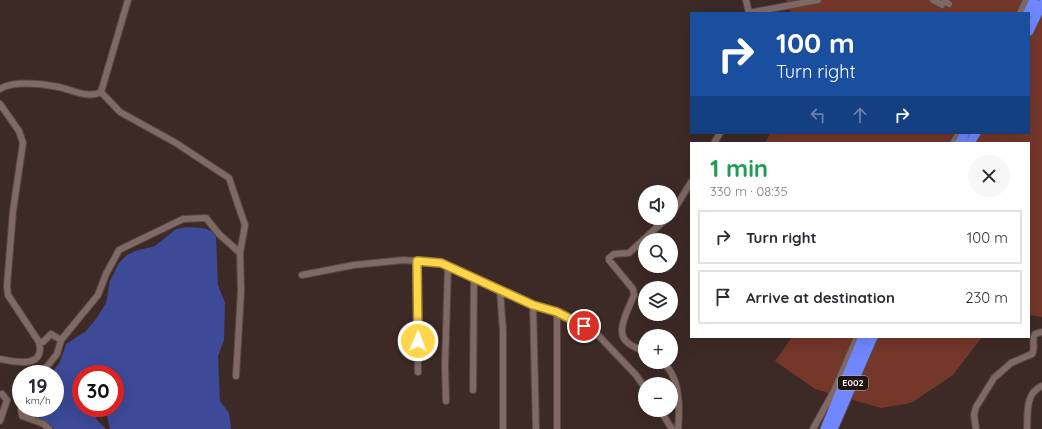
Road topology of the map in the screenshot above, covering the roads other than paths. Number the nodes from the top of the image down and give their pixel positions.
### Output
1 (128, 0) edge
2 (746, 0) edge
3 (818, 0) edge
4 (933, 0) edge
5 (1026, 0) edge
6 (1034, 0) edge
7 (945, 3) edge
8 (1042, 4) edge
9 (749, 12) edge
10 (754, 12) edge
11 (1020, 12) edge
12 (1028, 12) edge
13 (1030, 29) edge
14 (0, 89) edge
15 (102, 92) junction
16 (0, 104) edge
17 (690, 184) edge
18 (678, 203) edge
19 (659, 225) edge
20 (240, 252) junction
21 (417, 261) junction
22 (448, 266) junction
23 (302, 275) dead end
24 (474, 278) junction
25 (500, 290) junction
26 (533, 305) junction
27 (557, 312) junction
28 (1042, 332) edge
29 (857, 338) edge
30 (863, 338) edge
31 (873, 338) edge
32 (61, 340) junction
33 (39, 342) junction
34 (638, 348) edge
35 (0, 359) edge
36 (48, 365) edge
37 (669, 369) edge
38 (418, 372) dead end
39 (236, 376) dead end
40 (638, 378) edge
41 (1042, 386) edge
42 (473, 390) dead end
43 (2, 394) dead end
44 (446, 401) dead end
45 (25, 417) edge
46 (664, 417) edge
47 (0, 421) edge
48 (49, 429) edge
49 (504, 429) edge
50 (536, 429) edge
51 (557, 429) edge
52 (672, 429) edge
53 (678, 429) edge
54 (813, 429) edge
55 (825, 429) edge
56 (833, 429) edge
57 (976, 429) edge
58 (1027, 429) edge

1 - 15 street
2 - 9 street
3 - 10 street
4 - 7 street
5 - 11 street
6 - 12 highway
8 - 13 highway
14 - 15 street
15 - 20 street
16 - 33 street
17 - 18 street
19 - 34 street
20 - 32 street
20 - 39 street
21 - 22 street
21 - 23 street
21 - 38 street
22 - 24 street
22 - 44 street
24 - 25 street
24 - 42 street
25 - 26 street
25 - 49 street
26 - 27 street
26 - 50 street
27 - 40 street
27 - 51 street
28 - 57 street
29 - 54 street
30 - 55 highway, E002
31 - 56 highway, E002
32 - 33 street
32 - 36 street
33 - 35 street
37 - 53 street
41 - 58 street
43 - 47 street
45 - 48 street
46 - 52 street

